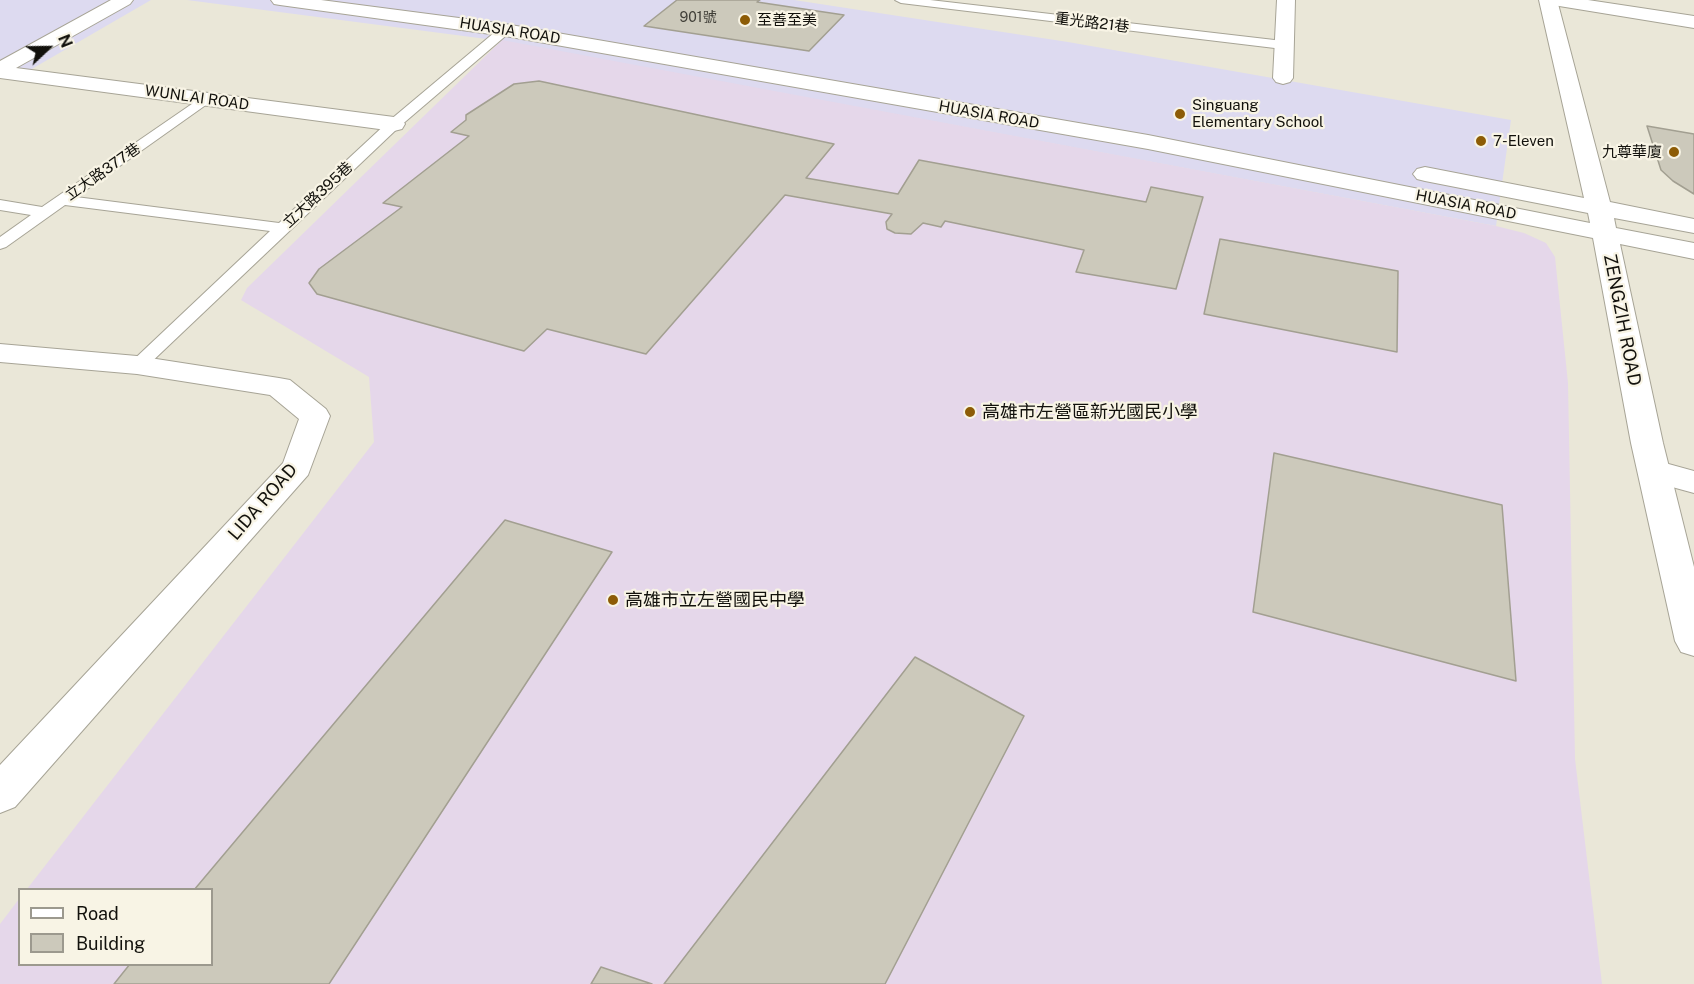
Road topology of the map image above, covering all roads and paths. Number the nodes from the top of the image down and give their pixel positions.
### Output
1 (124, 0) edge
2 (280, 0) edge
3 (396, 0) edge
4 (901, 0) edge
5 (1286, 0) edge
6 (1548, 0) edge
7 (1553, 0) edge
8 (1694, 22) edge
9 (505, 30) junction
10 (1283, 45) junction
11 (0, 71) edge
12 (1283, 78) dead end
13 (922, 84) junction
14 (205, 99) junction
15 (909, 101) junction
16 (1035, 102) dead end
17 (394, 124) junction
18 (1406, 170) dead end
19 (63, 200) junction
20 (0, 206) edge
21 (45, 212) junction
22 (1601, 220) junction
23 (1694, 226) edge
24 (283, 228) junction
25 (0, 244) edge
26 (1694, 250) edge
27 (0, 353) edge
28 (137, 365) junction
29 (1654, 471) junction
30 (1694, 482) edge
31 (1694, 641) edge
32 (0, 794) edge

1 - 11 street
2 - 9 street, HUASIA ROAD
3 - 13 street, HUASIA ROAD
4 - 10 lane, 重光路21巷
5 - 10 street
6 - 22 street, ZENGZIH ROAD
7 - 8 street
9 - 15 street, HUASIA ROAD
9 - 17 lane, 立大路395巷
10 - 12 street
11 - 14 street, WUNLAI ROAD
13 - 15 street
13 - 16 street, HUASIA ROAD
14 - 17 street, WUNLAI ROAD
14 - 19 lane, 立大路377巷
15 - 22 street, HUASIA ROAD
17 - 24 lane, 立大路395巷
18 - 22 street, HUASIA ROAD
19 - 21 lane, 立大路377巷
19 - 24 lane
20 - 21 lane
21 - 25 lane, 立大路377巷
22 - 23 street, HUASIA ROAD
22 - 26 street, HUASIA ROAD
22 - 29 street, ZENGZIH ROAD
24 - 28 lane, 立大路395巷
27 - 28 street, LIDA ROAD
28 - 32 street, LIDA ROAD
29 - 30 street
29 - 31 street, ZENGZIH ROAD

